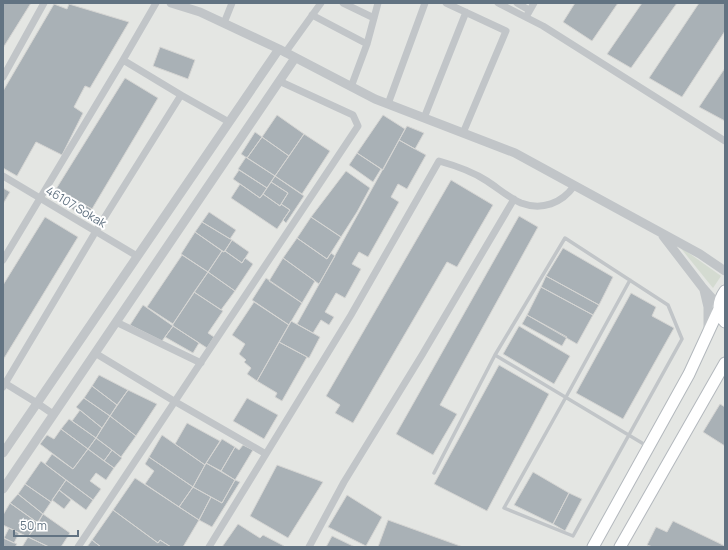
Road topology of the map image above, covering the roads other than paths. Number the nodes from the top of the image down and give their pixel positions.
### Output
1 (44, 3) edge
2 (156, 3) edge
3 (171, 3) edge
4 (232, 3) edge
5 (320, 3) edge
6 (344, 3) edge
7 (378, 3) edge
8 (425, 3) edge
9 (446, 3) edge
10 (498, 3) edge
11 (517, 3) edge
12 (534, 3) edge
13 (466, 12) junction
14 (527, 14) junction
15 (312, 15) junction
16 (374, 18) junction
17 (224, 23) junction
18 (367, 44) junction
19 (282, 51) junction
20 (295, 58) junction
21 (123, 60) junction
22 (3, 77) edge
23 (279, 81) junction
24 (351, 87) junction
25 (181, 96) junction
26 (388, 104) junction
27 (424, 118) junction
28 (229, 122) junction
29 (463, 133) junction
30 (725, 141) edge
31 (3, 176) edge
32 (574, 186) junction
33 (39, 198) junction
34 (514, 199) junction
35 (96, 231) junction
36 (661, 233) junction
37 (138, 256) junction
38 (3, 260) edge
39 (725, 271) edge
40 (630, 280) junction
41 (703, 288) junction
42 (725, 291) edge
43 (719, 307) junction
44 (116, 322) junction
45 (725, 322) edge
46 (708, 333) junction
47 (95, 353) junction
48 (495, 355) junction
49 (201, 363) junction
50 (725, 364) edge
51 (4, 384) edge
52 (566, 398) junction
53 (174, 401) junction
54 (37, 403) junction
55 (53, 414) junction
56 (629, 435) junction
57 (648, 446) junction
58 (3, 453) edge
59 (266, 454) junction
60 (434, 473) dead end
61 (3, 489) edge
62 (78, 547) edge
63 (209, 547) edge
64 (309, 547) edge
65 (593, 547) edge
66 (620, 547) edge

1 - 22 street
2 - 21 street
3 - 17 street
4 - 17 street
5 - 15 street
6 - 16 street
7 - 16 street
8 - 26 street
9 - 13 street
10 - 14 street
11 - 14 street
12 - 14 street
13 - 27 street
13 - 29 street
14 - 30 street
15 - 18 street
15 - 19 street
16 - 18 street
17 - 19 street
18 - 24 street
19 - 20 street
19 - 28 street
20 - 23 street
20 - 24 street
21 - 25 street
21 - 33 street
23 - 44 street
23 - 49 street
24 - 26 street
25 - 28 street
25 - 35 street
26 - 27 street
27 - 29 street
28 - 37 street
29 - 32 street
31 - 33 street, 46107 Sokak
32 - 34 street
32 - 36 street
33 - 35 street, 46107 Sokak
33 - 38 street
34 - 59 street
34 - 64 street
35 - 37 street, 46107 Sokak
35 - 51 street
36 - 39 street
36 - 41 street
37 - 54 street
40 - 48 lane
40 - 52 lane
40 - 56 lane
41 - 43 street
41 - 46 street
42 - 43 main road
43 - 45 main road
43 - 46 main road
44 - 47 street
44 - 49 street
46 - 57 main road
47 - 53 street
47 - 55 street
48 - 52 lane
48 - 60 lane
49 - 53 street
50 - 66 main road
51 - 54 street
52 - 56 lane
52 - 56 lane
53 - 59 street
53 - 62 street
54 - 55 street
54 - 58 street
55 - 61 street
56 - 57 lane
57 - 65 main road
59 - 63 street

